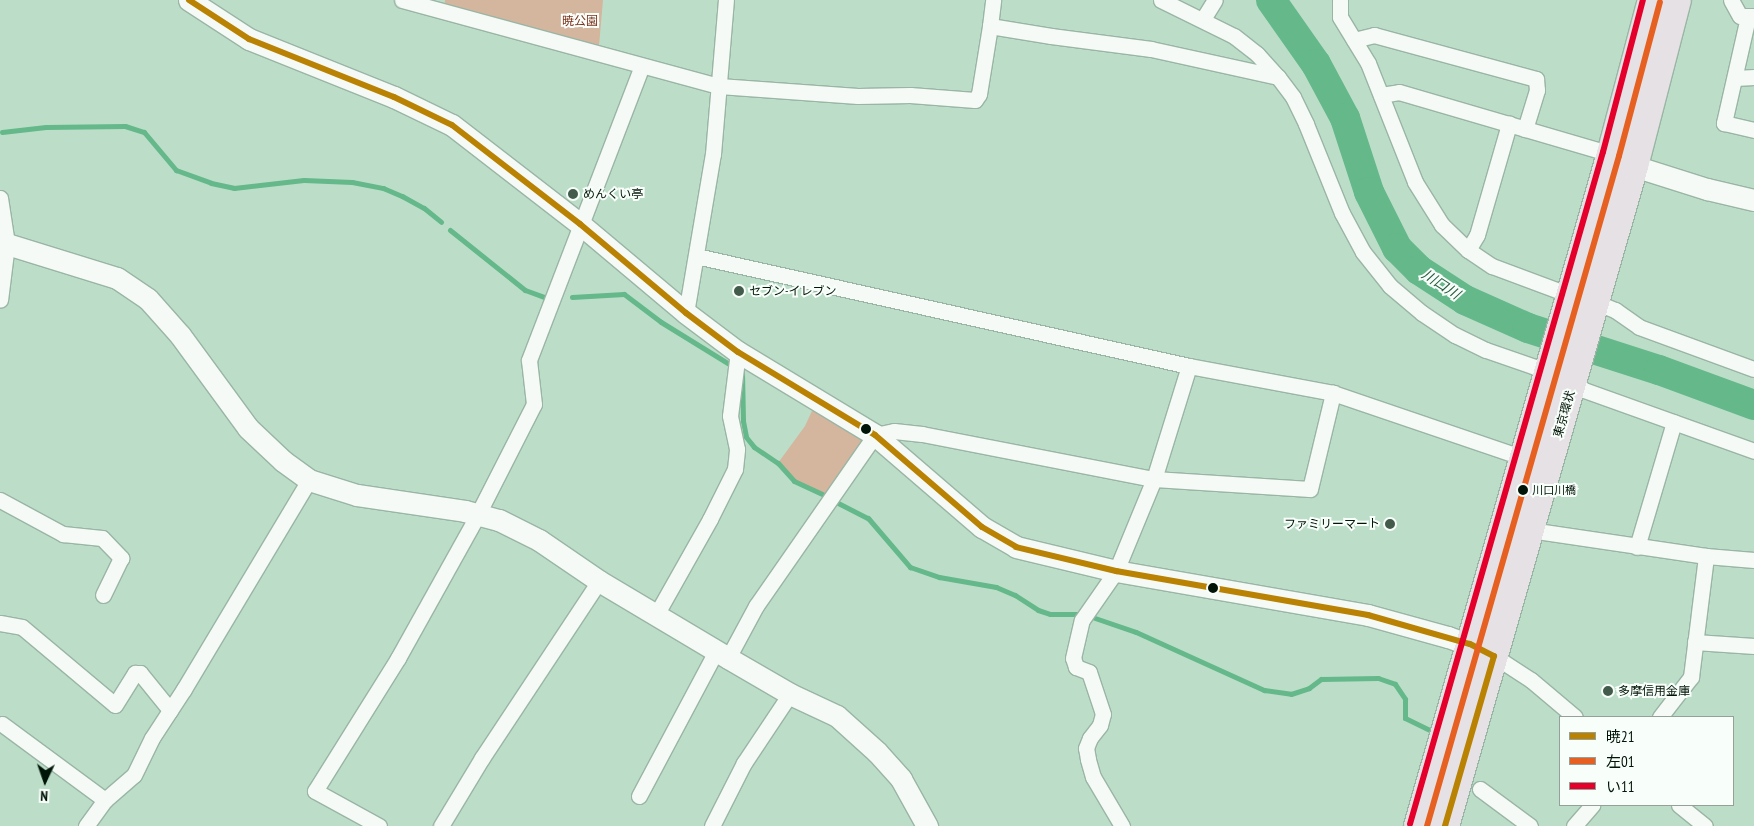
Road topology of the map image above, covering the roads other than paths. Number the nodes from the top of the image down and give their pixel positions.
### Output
1 (189, 0) edge
2 (402, 0) edge
3 (726, 0) edge
4 (993, 0) edge
5 (1161, 0) edge
6 (1215, 0) edge
7 (1340, 0) edge
8 (1652, 0) edge
9 (1677, 0) edge
10 (1731, 0) edge
11 (1205, 17) junction
12 (1751, 17) edge
13 (990, 26) junction
14 (1354, 40) junction
15 (642, 66) junction
16 (1278, 77) junction
17 (1754, 77) edge
18 (1735, 78) junction
19 (718, 86) junction
20 (1381, 95) junction
21 (1510, 124) junction
22 (1526, 128) junction
23 (1754, 130) edge
24 (1611, 154) junction
25 (1634, 166) junction
26 (0, 198) edge
27 (1754, 200) edge
28 (580, 224) junction
29 (3, 243) edge
30 (1468, 250) junction
31 (696, 256) junction
32 (0, 300) edge
33 (1580, 306) junction
34 (686, 313) junction
35 (736, 362) junction
36 (1189, 366) junction
37 (1754, 369) edge
38 (1561, 375) junction
39 (1332, 393) junction
40 (1674, 422) junction
41 (875, 435) junction
42 (1754, 451) edge
43 (1524, 458) junction
44 (1154, 479) junction
45 (309, 480) junction
46 (0, 500) edge
47 (478, 514) junction
48 (1530, 530) junction
49 (1636, 547) junction
50 (1706, 556) junction
51 (1754, 560) edge
52 (1116, 571) junction
53 (599, 581) junction
54 (103, 595) dead end
55 (656, 615) junction
56 (0, 623) edge
57 (1695, 642) junction
58 (1470, 644) junction
59 (1754, 646) edge
60 (722, 655) junction
61 (1494, 656) junction
62 (790, 694) junction
63 (170, 710) junction
64 (1574, 716) edge
65 (1661, 716) edge
66 (2, 724) dead end
67 (1480, 789) dead end
68 (639, 796) dead end
69 (105, 800) junction
70 (1591, 806) edge
71 (1680, 806) edge
72 (86, 826) edge
73 (379, 826) edge
74 (441, 826) edge
75 (712, 826) edge
76 (927, 826) edge
77 (1122, 826) edge
78 (1418, 826) edge
79 (1445, 826) edge
80 (1530, 826) edge
81 (1574, 826) edge
82 (1705, 826) edge

1 - 28 street
2 - 15 street
3 - 19 street
4 - 13 street
5 - 11 street
6 - 11 street
7 - 14 street
8 - 24 highway, 東京環状
9 - 25 highway, 東京環状
10 - 12 street
11 - 16 street
12 - 18 street
13 - 16 street
13 - 19 street
14 - 20 street
14 - 22 street
15 - 19 street
15 - 28 street
16 - 38 street
17 - 18 street
18 - 23 street
19 - 31 street
20 - 21 street
20 - 30 street
21 - 22 street
21 - 30 street
22 - 24 street
24 - 25 street
24 - 33 highway, 東京環状
25 - 27 street
25 - 33 highway, 東京環状
26 - 29 street
28 - 34 street
28 - 47 street
29 - 32 street
29 - 45 street
30 - 33 street
31 - 34 street
31 - 36 street
33 - 37 street
33 - 38 highway, 東京環状
34 - 35 street
35 - 41 street
35 - 55 street
36 - 39 street
36 - 44 street
38 - 40 street
38 - 43 highway, 東京環状
38 - 48 highway, 東京環状
39 - 43 street
39 - 44 street
40 - 42 street
40 - 49 street
41 - 44 street
41 - 52 street
41 - 60 street
43 - 58 highway, 東京環状
44 - 52 street
45 - 47 street
45 - 63 street
46 - 54 street
47 - 53 street
47 - 73 street
48 - 49 street
48 - 61 highway, 東京環状
49 - 50 street
50 - 51 street
50 - 57 street
52 - 58 street
52 - 77 street
53 - 55 street
53 - 74 street
55 - 60 street
56 - 63 street
57 - 59 street
57 - 65 street
58 - 61 street
58 - 78 highway, 東京環状
60 - 62 street
60 - 68 street
61 - 64 street
61 - 79 highway, 東京環状
62 - 75 street
62 - 76 street
63 - 69 street
66 - 69 street
67 - 80 street
69 - 72 street
70 - 81 street
71 - 82 street

